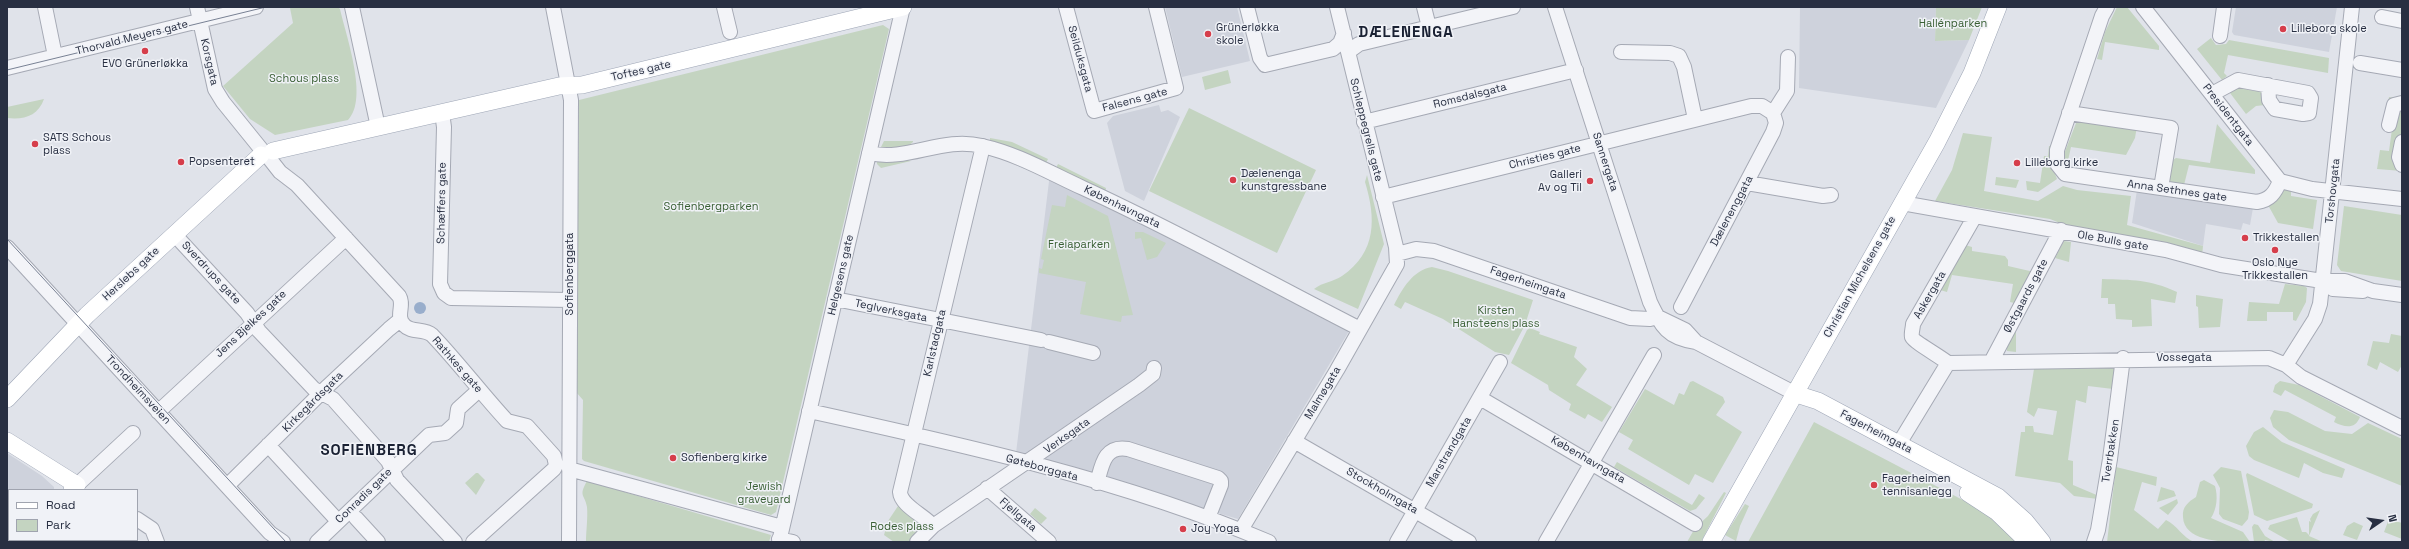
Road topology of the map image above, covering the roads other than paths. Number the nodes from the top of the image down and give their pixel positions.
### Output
1 (45, 7) edge
2 (256, 7) edge
3 (352, 7) edge
4 (553, 7) edge
5 (724, 7) edge
6 (903, 7) edge
7 (1066, 7) edge
8 (1156, 7) edge
9 (1247, 7) edge
10 (1337, 7) edge
11 (1424, 7) edge
12 (1513, 7) edge
13 (1555, 7) edge
14 (1998, 7) edge
15 (2107, 7) edge
16 (2143, 7) edge
17 (2224, 7) edge
18 (2352, 7) edge
19 (198, 14) edge
20 (2382, 17) dead end
21 (2402, 21) edge
22 (1429, 27) junction
23 (2402, 28) edge
24 (730, 32) dead end
25 (1344, 33) junction
26 (2402, 34) edge
27 (2220, 36) dead end
28 (1348, 52) junction
29 (1621, 52) dead end
30 (55, 56) junction
31 (1788, 57) dead end
32 (2360, 63) dead end
33 (7, 68) edge
34 (1576, 70) junction
35 (2402, 70) edge
36 (570, 85) junction
37 (2268, 85) dead end
38 (2212, 94) junction
39 (2402, 103) edge
40 (1094, 111) joint
41 (442, 113) junction
42 (1774, 113) junction
43 (2069, 113) junction
44 (1695, 119) junction
45 (1364, 122) junction
46 (2389, 125) dead end
47 (378, 127) junction
48 (2402, 142) edge
49 (1600, 143) junction
50 (983, 146) junction
51 (869, 152) junction
52 (266, 153) junction
53 (2402, 165) edge
54 (2280, 181) junction
55 (1747, 183) junction
56 (2161, 188) junction
57 (1831, 195) dead end
58 (1383, 197) junction
59 (2332, 198) junction
60 (2402, 199) edge
61 (1902, 203) junction
62 (1975, 216) junction
63 (2061, 230) junction
64 (174, 234) junction
65 (346, 238) junction
66 (7, 247) edge
67 (1397, 254) junction
68 (2322, 281) junction
69 (2402, 295) edge
70 (570, 300) junction
71 (835, 300) junction
72 (1681, 307) dead end
73 (1658, 316) junction
74 (400, 320) junction
75 (940, 321) junction
76 (253, 322) junction
77 (78, 324) junction
78 (1360, 329) junction
79 (1093, 352) dead end
80 (1654, 355) dead end
81 (2123, 358) junction
82 (1500, 362) dead end
83 (1991, 362) junction
84 (1948, 363) junction
85 (2286, 365) junction
86 (1154, 368) dead end
87 (479, 390) junction
88 (322, 393) junction
89 (1796, 394) junction
90 (1480, 398) junction
91 (7, 399) edge
92 (809, 411) junction
93 (158, 412) junction
94 (2402, 428) edge
95 (133, 433) dead end
96 (913, 436) junction
97 (7, 441) edge
98 (1294, 441) junction
99 (268, 445) junction
100 (1901, 445) junction
101 (1026, 462) junction
102 (1591, 462) junction
103 (563, 467) junction
104 (392, 469) junction
105 (1096, 483) junction
106 (227, 486) junction
107 (80, 488) edge
108 (987, 488) junction
109 (1416, 511) junction
110 (356, 518) dead end
111 (1208, 518) junction
112 (138, 520) edge
113 (337, 520) junction
114 (1695, 524) dead end
115 (933, 526) junction
116 (1240, 530) junction
117 (780, 536) edge
118 (273, 537) edge
119 (157, 542) edge
120 (283, 542) edge
121 (317, 542) edge
122 (378, 542) edge
123 (455, 542) edge
124 (473, 542) edge
125 (569, 542) edge
126 (793, 542) edge
127 (917, 542) edge
128 (1049, 542) edge
129 (1269, 542) edge
130 (1397, 542) edge
131 (1469, 542) edge
132 (1546, 542) edge
133 (1711, 542) edge
134 (2028, 542) edge
135 (2042, 542) edge
136 (2094, 542) edge

1 - 30 street
2 - 19 street, Thorvald Meyers gate
3 - 47 street
4 - 36 street, Sofienberggata
5 - 24 street
6 - 36 main road, Toftes gate
6 - 51 street, Helgesens gate
7 - 40 street, Seilduksgata
8 - 40 street, Falsens gate
9 - 25 street
10 - 25 street, Schleppegrells gate
11 - 22 street
12 - 22 street
13 - 34 street, Sannergata
14 - 61 main road, Christian Michelsens gate
15 - 43 street
16 - 38 street, Presidentgata
17 - 27 street
18 - 59 street, Torshovgata
19 - 30 street, Thorvald Meyers gate
19 - 52 street, Korsgata
20 - 21 street
22 - 28 street
23 - 26 street
25 - 28 street, Schleppegrells gate
28 - 45 street, Schleppegrells gate
29 - 44 street
30 - 33 street, Thorvald Meyers gate
31 - 42 street
32 - 35 street
34 - 45 street, Romsdalsgata
34 - 49 street, Sannergata
36 - 41 main road, Toftes gate
36 - 70 street, Sofienberggata
37 - 38 street
38 - 54 street, Presidentgata
39 - 46 street
41 - 47 main road, Toftes gate
41 - 70 street, Schæffers gate
42 - 44 street, Christies gate
42 - 55 street, Dælenenggata
43 - 56 street, Anna Sethnes gate
43 - 56 street
44 - 49 street, Christies gate
45 - 58 street, Schleppegrells gate
47 - 52 main road
48 - 53 street
49 - 58 street, Christies gate
49 - 73 street, Sannergata
50 - 51 street, Københavngata
50 - 75 street, Karlstadgata
50 - 78 street, Københavngata
51 - 71 street, Helgesens gate
52 - 64 main road, Herslebs gate
52 - 65 street
54 - 56 street, Anna Sethnes gate
54 - 59 street
55 - 57 street
55 - 72 street, Dælenenggata
58 - 67 street, Schleppegrells gate
59 - 60 street
59 - 68 street, Torshovgata
61 - 62 street, Ole Bulls gate
61 - 89 main road, Christian Michelsens gate
62 - 63 street, Ole Bulls gate
62 - 84 street, Askergata
63 - 68 street, Ole Bulls gate
63 - 83 street, Østgaards gate
64 - 76 street, Sverdrups gate
64 - 77 main road, Herslebs gate
65 - 74 street
65 - 76 street, Jens Bjelkes gate
66 - 77 street, Trondheimsveien
67 - 73 street, Fagerheimgata
67 - 78 street, Malmøgata
68 - 69 street, Ole Bulls gate
68 - 85 street, Torshovgata
70 - 103 street, Sofienberggata
71 - 75 street, Teglverksgata
71 - 92 street, Helgesens gate
73 - 89 street, Fagerheimgata
74 - 87 street, Rathkes gate
74 - 88 street, Kirkegårdsgata
75 - 79 street, Teglverksgata
75 - 96 street, Karlstadgata
76 - 88 street, Sverdrups gate
76 - 93 street, Jens Bjelkes gate
77 - 91 main road, Herslebs gate
77 - 93 street, Trondheimsveien
78 - 98 street, Malmøgata
80 - 102 street
81 - 83 street, Vossegata
81 - 85 street, Vossegata
81 - 136 street, Tverrbakken
82 - 90 street, Marstrandgata
83 - 84 street, Vossegata
84 - 100 street
85 - 94 street, Vossegata
86 - 101 street, Verksgata
87 - 103 street, Rathkes gate
87 - 104 street, Conradis gate
88 - 99 street, Kirkegårdsgata
88 - 104 street, Sverdrups gate
89 - 100 main road, Fagerheimgata
89 - 133 main road, Christian Michelsens gate
89 - 134 main road
90 - 102 street, Københavngata
90 - 109 street, Marstrandgata
92 - 96 street, Gøteborggata
92 - 117 street, Helgesens gate
93 - 106 street, Trondheimsveien
95 - 107 street
96 - 101 street, Gøteborggata
96 - 115 street, Karlstadgata
97 - 107 main road
98 - 109 street, Stockholmgata
98 - 116 street, Malmøgata
99 - 106 street, Kirkegårdsgata
99 - 113 street
100 - 135 main road, Fagerheimgata
101 - 105 street, Gøteborggata
101 - 108 street, Verksgata
102 - 114 street, Københavngata
102 - 132 street
103 - 117 street
103 - 124 street
103 - 125 street, Sofienberggata
104 - 113 street, Conradis gate
104 - 123 street, Sverdrups gate
105 - 111 street, Gøteborggata
105 - 111 street
106 - 118 street, Trondheimsveien
108 - 115 street, Verksgata
108 - 128 street, Fjellgata
109 - 130 street, Marstrandgata
109 - 131 street, Stockholmgata
110 - 122 street
111 - 116 street, Gøteborggata
112 - 119 street
113 - 121 street, Conradis gate
115 - 127 street, Verksgata
116 - 129 street, Gøteborggata
117 - 126 street
118 - 120 street, Trondheimsveien

